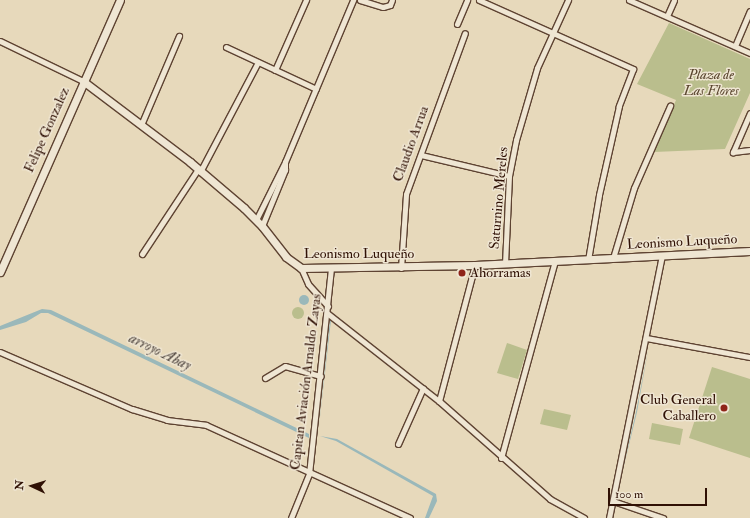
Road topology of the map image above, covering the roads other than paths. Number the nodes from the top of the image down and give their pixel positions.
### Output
1 (120, 0) edge
2 (306, 0) edge
3 (352, 0) edge
4 (360, 0) edge
5 (467, 0) edge
6 (479, 0) edge
7 (568, 0) edge
8 (629, 0) edge
9 (674, 0) edge
10 (391, 2) edge
11 (750, 11) edge
12 (667, 16) junction
13 (457, 24) dead end
14 (552, 32) junction
15 (465, 33) dead end
16 (179, 36) dead end
17 (0, 41) edge
18 (735, 46) junction
19 (226, 47) dead end
20 (750, 53) edge
21 (258, 62) junction
22 (275, 70) junction
23 (83, 81) junction
24 (316, 89) junction
25 (670, 106) dead end
26 (750, 112) edge
27 (140, 125) junction
28 (750, 150) edge
29 (421, 155) junction
30 (285, 162) junction
31 (199, 170) junction
32 (509, 176) junction
33 (256, 220) junction
34 (262, 226) junction
35 (750, 251) edge
36 (142, 254) dead end
37 (662, 256) junction
38 (613, 258) junction
39 (588, 260) junction
40 (555, 261) junction
41 (505, 264) junction
42 (475, 266) junction
43 (300, 268) junction
44 (401, 268) junction
45 (331, 269) junction
46 (0, 272) edge
47 (328, 306) junction
48 (327, 313) junction
49 (646, 338) junction
50 (0, 352) edge
51 (750, 357) edge
52 (320, 376) junction
53 (265, 378) dead end
54 (423, 388) junction
55 (439, 401) junction
56 (398, 444) dead end
57 (501, 458) junction
58 (309, 474) junction
59 (613, 501) junction
60 (291, 518) edge
61 (410, 518) edge
62 (584, 518) edge
63 (609, 518) edge
64 (663, 518) edge

1 - 23 street, Felipe Gonzalez
2 - 22 street
3 - 24 street
4 - 10 street
5 - 13 street
6 - 14 street
7 - 14 street, Saturnino Mereles
8 - 12 street
9 - 12 street
11 - 18 street
12 - 18 street
14 - 32 street, Saturnino Mereles
14 - 39 street
15 - 29 street, Claudio Arrua
16 - 27 street
17 - 23 street, Leonismo Luqueño
18 - 20 street
19 - 21 street
21 - 22 street
21 - 31 street
22 - 24 street
23 - 27 street, Leonismo Luqueño
23 - 46 street, Felipe Gonzalez
24 - 30 street
25 - 38 street
26 - 28 street
27 - 31 street, Leonismo Luqueño
29 - 32 street
29 - 44 street, Claudio Arrua
30 - 33 street
30 - 34 street
31 - 33 street, Leonismo Luqueño
31 - 36 street
32 - 41 street, Saturnino Mereles
33 - 34 street, Leonismo Luqueño
34 - 43 street, Leonismo Luqueño
35 - 37 street, Leonismo Luqueño
37 - 38 street, Leonismo Luqueño
37 - 49 street
38 - 39 street, Leonismo Luqueño
39 - 40 street, Leonismo Luqueño
40 - 41 street, Leonismo Luqueño
40 - 57 street
41 - 42 street, Leonismo Luqueño
42 - 44 street, Leonismo Luqueño
42 - 55 street
43 - 45 street, Leonismo Luqueño
43 - 47 street
44 - 45 street, Leonismo Luqueño
45 - 47 street, Capitan Aviación Arnaldo Zayas
47 - 48 street, Capitan Aviación Arnaldo Zayas
48 - 52 street, Capitan Aviación Arnaldo Zayas
48 - 54 street
49 - 51 street
49 - 59 street
50 - 58 street
52 - 53 street
52 - 58 street, Capitan Aviación Arnaldo Zayas
54 - 55 street
54 - 56 street
55 - 57 street
57 - 62 street
58 - 60 street, Capitan Aviación Arnaldo Zayas
58 - 61 street
59 - 63 street
59 - 64 street

